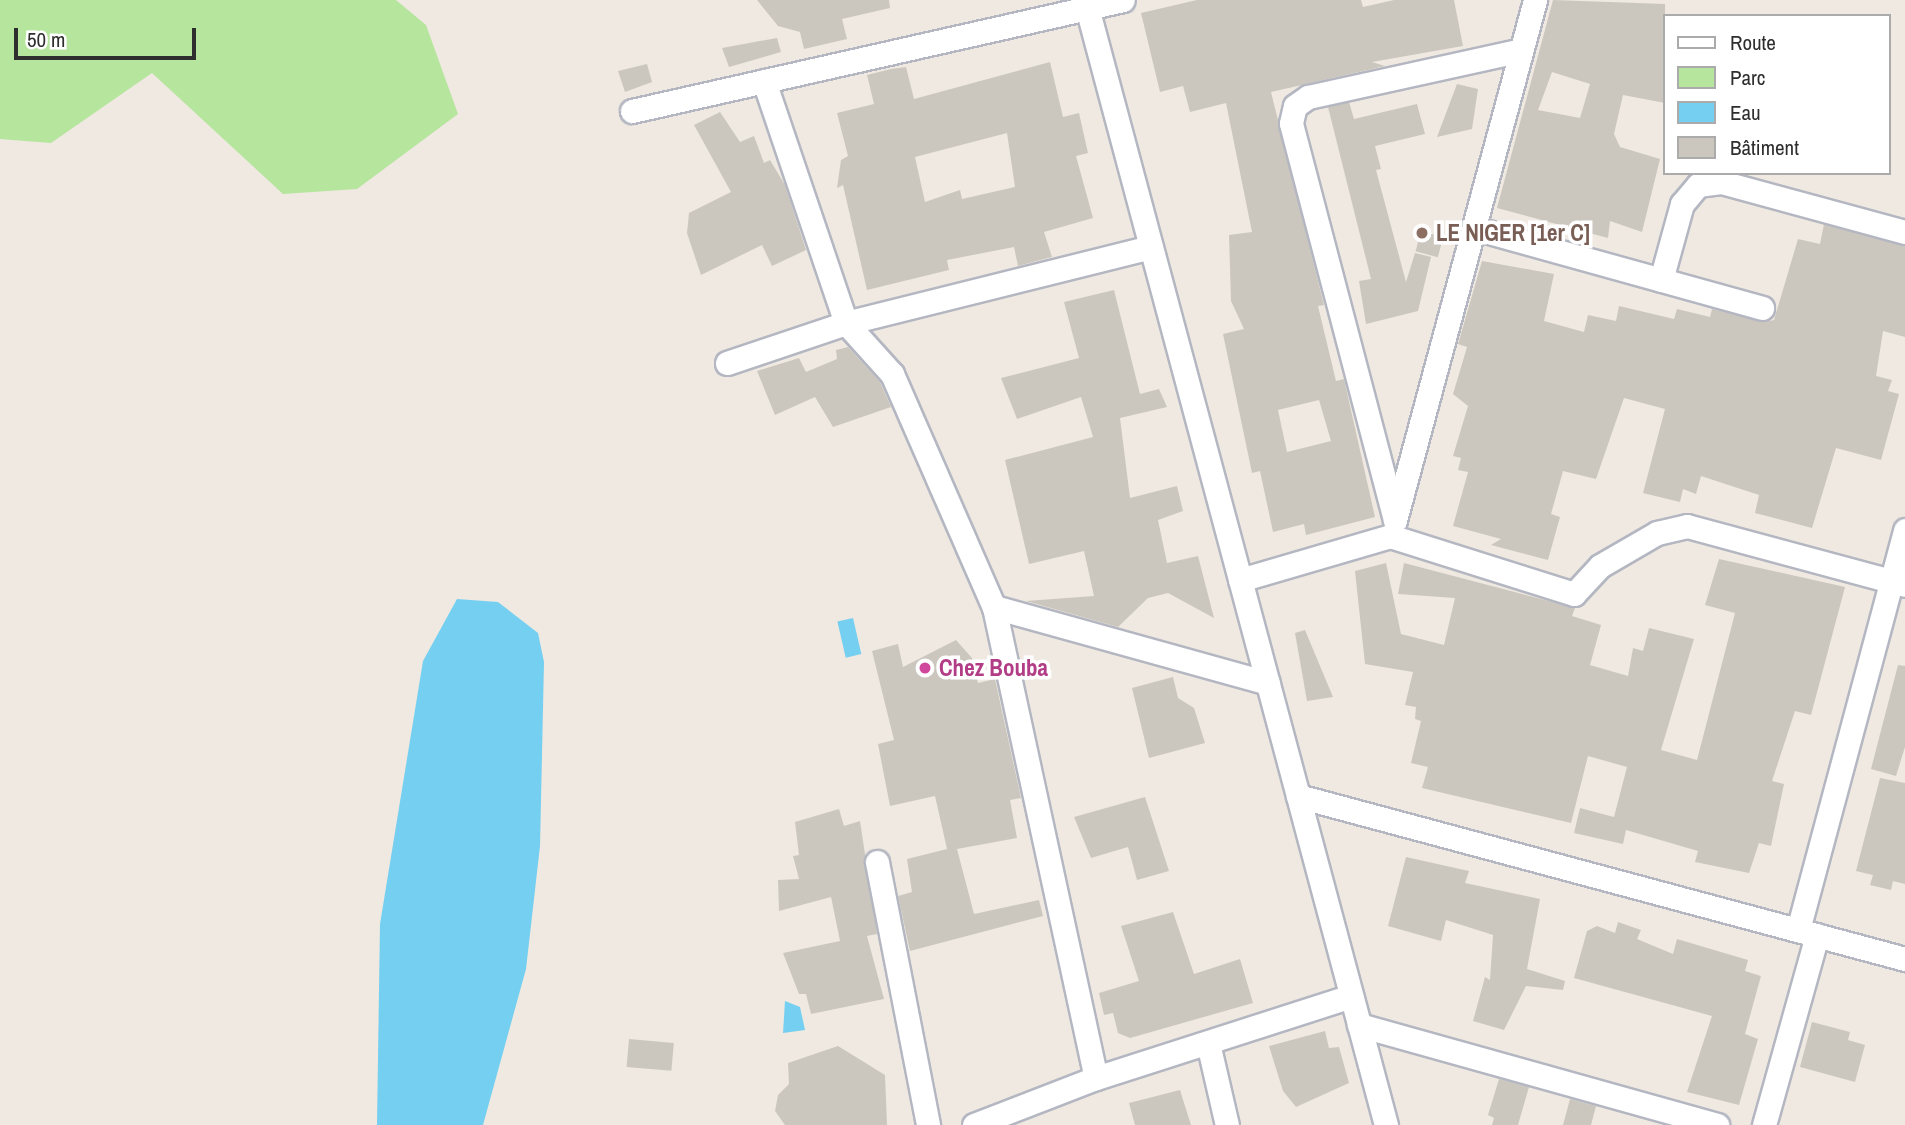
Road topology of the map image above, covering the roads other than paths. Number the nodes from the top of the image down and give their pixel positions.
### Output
1 (1123, 0) edge
2 (1535, 0) edge
3 (1086, 4) edge
4 (1521, 50) junction
5 (764, 81) junction
6 (632, 111) dead end
7 (1474, 228) junction
8 (1905, 232) edge
9 (1151, 247) junction
10 (1661, 280) junction
11 (1762, 308) dead end
12 (846, 323) junction
13 (727, 363) dead end
14 (1392, 528) junction
15 (1905, 530) edge
16 (1240, 580) junction
17 (1898, 583) edge
18 (994, 607) junction
19 (1268, 683) junction
20 (1298, 796) junction
21 (877, 862) dead end
22 (1807, 933) junction
23 (1905, 959) edge
24 (1352, 996) junction
25 (1359, 1025) junction
26 (1208, 1043) junction
27 (1096, 1078) junction
28 (928, 1125) edge
29 (974, 1125) edge
30 (1227, 1125) edge
31 (1386, 1125) edge
32 (1717, 1125) edge
33 (1764, 1125) edge

1 - 3 street
2 - 4 street
3 - 5 street
3 - 9 street
4 - 7 street
4 - 14 street
5 - 6 street
5 - 12 street
7 - 10 street
7 - 14 street
8 - 10 street
9 - 12 street
9 - 16 street
10 - 11 street
12 - 13 street
12 - 18 street
14 - 16 street
14 - 17 street
15 - 17 street
16 - 19 street
17 - 22 street
18 - 19 street
18 - 27 street
19 - 20 street
20 - 22 street
20 - 24 street
21 - 28 street
22 - 23 street
22 - 33 street
24 - 25 street
24 - 26 street
25 - 31 street
25 - 32 street
26 - 27 street
26 - 30 street
27 - 29 street

